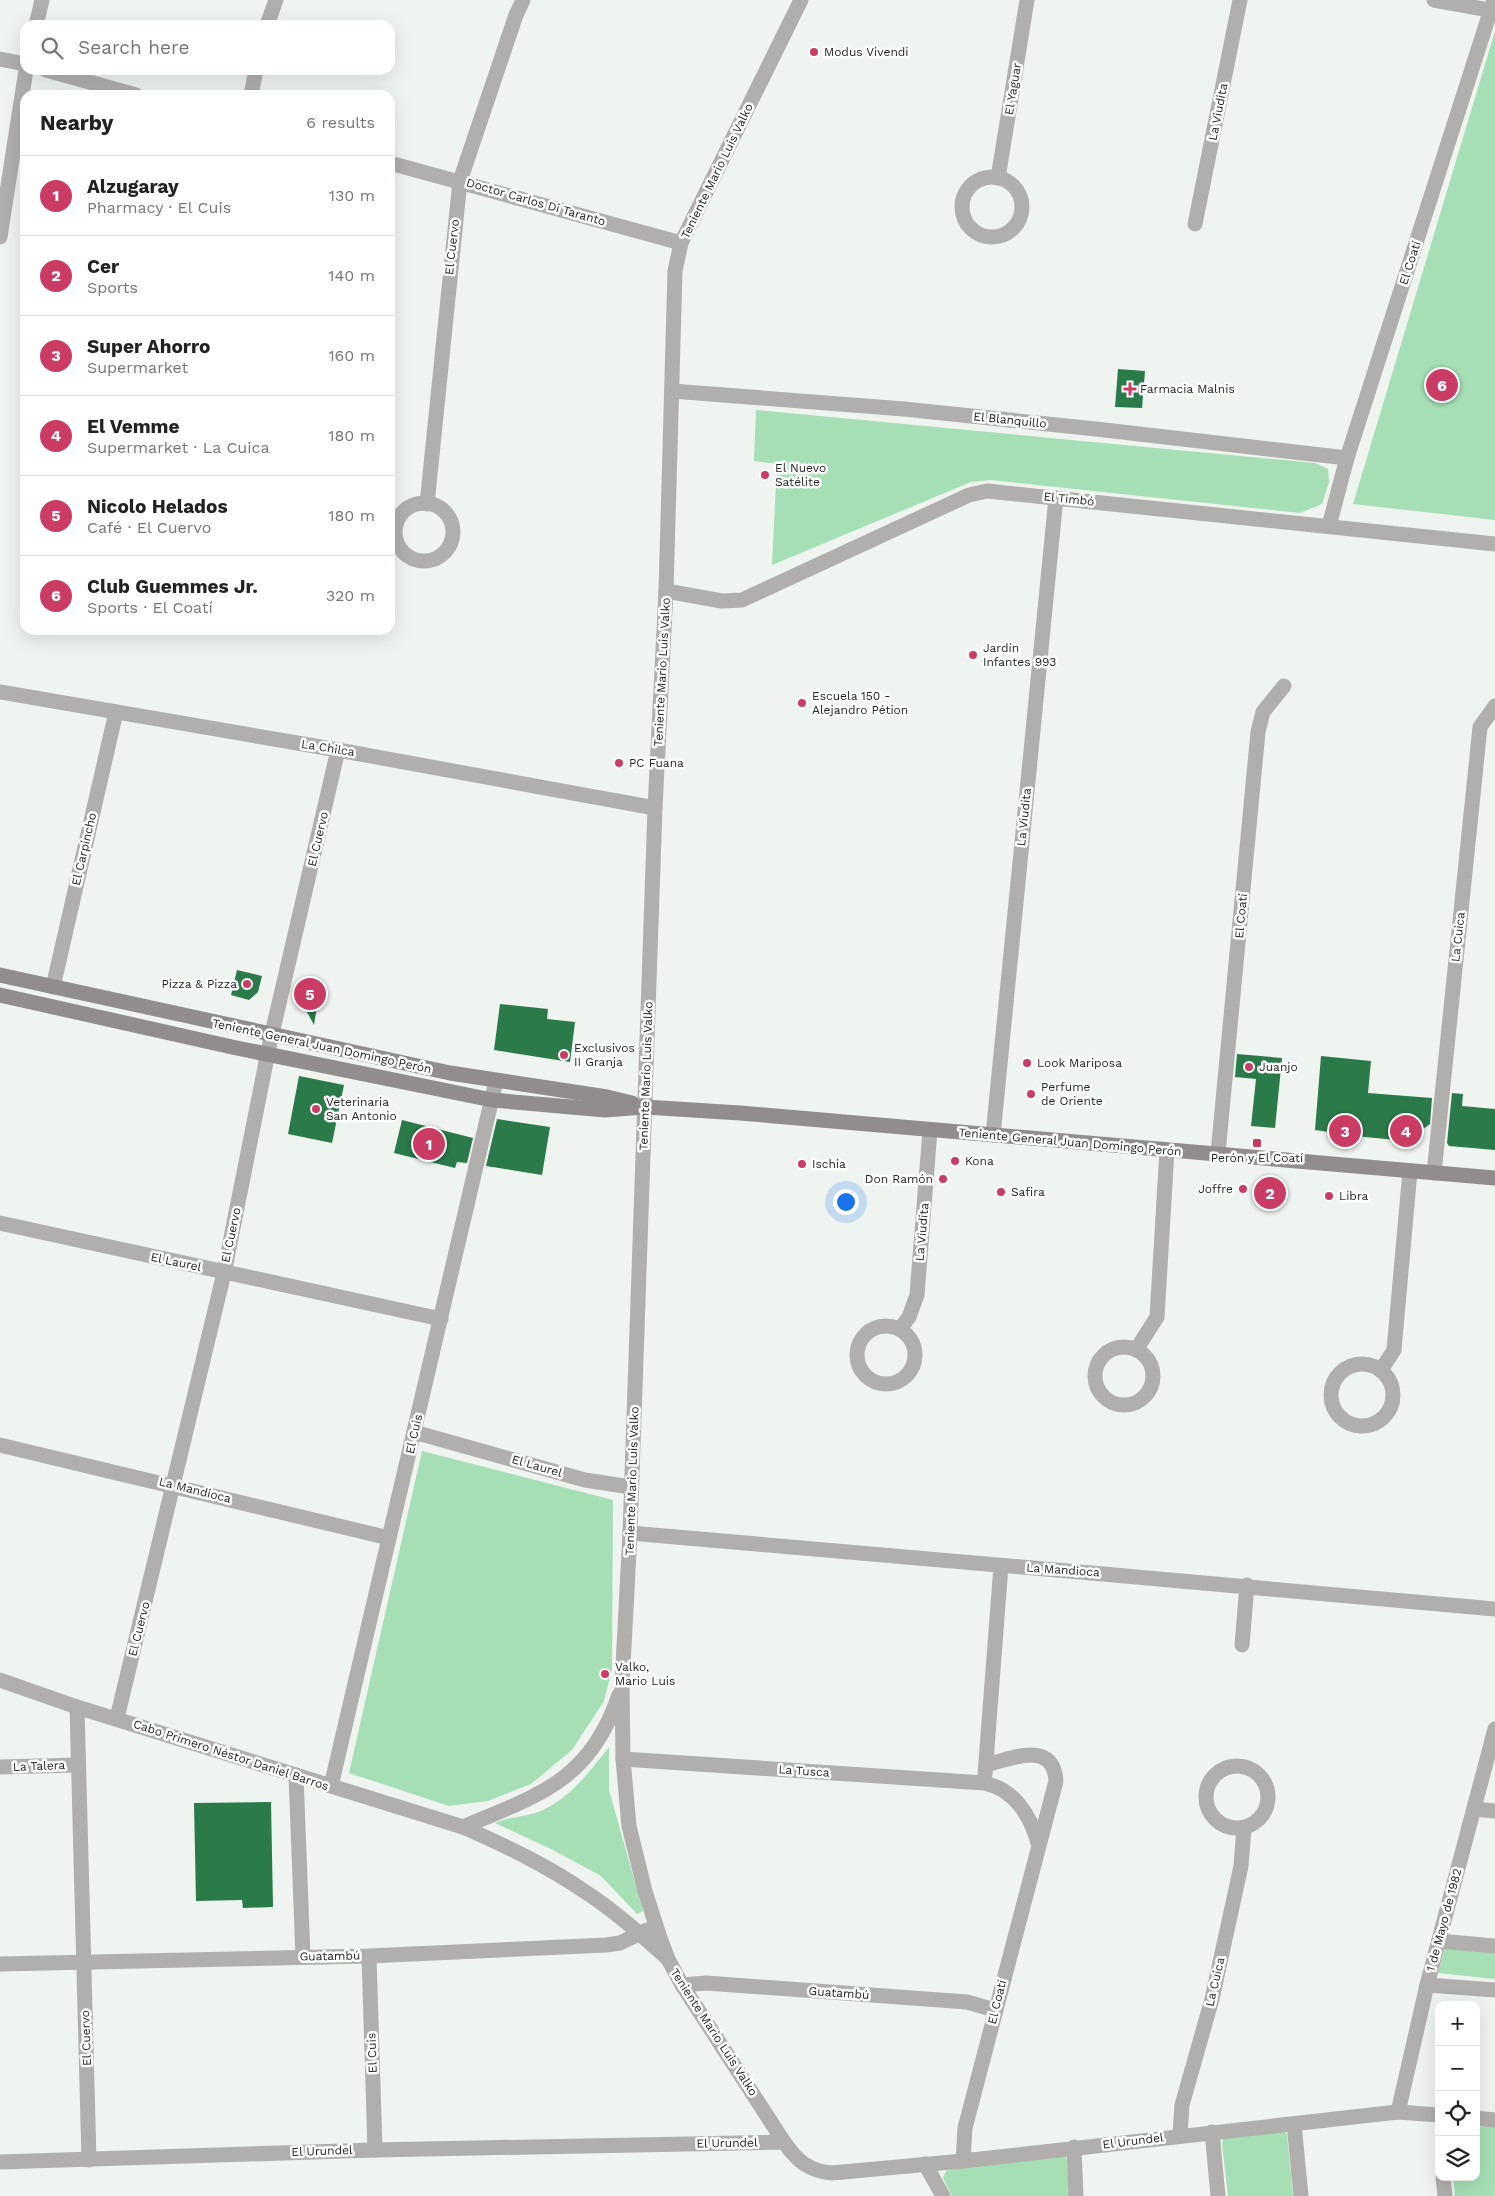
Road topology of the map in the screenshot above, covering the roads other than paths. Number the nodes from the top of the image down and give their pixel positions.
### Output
1 (42, 0) edge
2 (276, 0) edge
3 (523, 0) edge
4 (801, 0) edge
5 (1027, 0) edge
6 (1240, 0) edge
7 (1434, 0) edge
8 (1493, 7) edge
9 (37, 20) edge
10 (269, 20) edge
11 (0, 59) edge
12 (20, 63) edge
13 (25, 75) edge
14 (64, 75) edge
15 (255, 75) edge
16 (23, 90) edge
17 (118, 90) edge
18 (252, 90) edge
19 (20, 109) edge
20 (395, 164) edge
21 (998, 178) junction
22 (460, 181) junction
23 (1195, 224) dead end
24 (0, 237) edge
25 (681, 243) junction
26 (672, 391) junction
27 (1347, 458) junction
28 (1056, 498) junction
29 (426, 504) dead end
30 (1329, 526) junction
31 (1495, 544) edge
32 (666, 591) junction
33 (1284, 686) dead end
34 (0, 692) edge
35 (1495, 706) edge
36 (116, 712) junction
37 (338, 750) junction
38 (655, 808) junction
39 (0, 975) edge
40 (53, 987) junction
41 (0, 995) edge
42 (272, 1035) junction
43 (268, 1054) junction
44 (496, 1081) junction
45 (492, 1100) junction
46 (646, 1107) junction
47 (930, 1130) junction
48 (993, 1135) junction
49 (1167, 1150) junction
50 (1218, 1153) junction
51 (1410, 1171) junction
52 (1434, 1173) junction
53 (1495, 1178) edge
54 (0, 1224) edge
55 (224, 1272) junction
56 (441, 1319) junction
57 (900, 1329) dead end
58 (1136, 1350) dead end
59 (1380, 1370) junction
60 (414, 1432) junction
61 (0, 1445) edge
62 (174, 1485) junction
63 (631, 1487) junction
64 (630, 1533) junction
65 (390, 1538) junction
66 (1001, 1566) junction
67 (1247, 1585) junction
68 (1495, 1609) edge
69 (1242, 1645) dead end
70 (0, 1680) edge
71 (622, 1684) junction
72 (77, 1706) junction
73 (117, 1718) junction
74 (1495, 1729) edge
75 (623, 1759) junction
76 (1490, 1763) edge
77 (78, 1764) junction
78 (986, 1764) junction
79 (0, 1767) edge
80 (296, 1775) junction
81 (984, 1783) junction
82 (331, 1786) junction
83 (1474, 1809) junction
84 (1495, 1811) edge
85 (463, 1827) junction
86 (1244, 1828) junction
87 (1038, 1843) junction
88 (656, 1925) junction
89 (640, 1934) junction
90 (1439, 1941) junction
91 (1495, 1946) edge
92 (303, 1956) junction
93 (369, 1956) junction
94 (668, 1959) junction
95 (83, 1962) junction
96 (0, 1964) edge
97 (1427, 1984) junction
98 (682, 1985) junction
99 (1495, 1990) edge
100 (995, 2010) junction
101 (1398, 2112) junction
102 (1435, 2115) edge
103 (1480, 2118) edge
104 (1495, 2120) edge
105 (1294, 2124) junction
106 (1212, 2132) junction
107 (1180, 2135) junction
108 (784, 2142) junction
109 (1074, 2148) junction
110 (376, 2150) junction
111 (89, 2160) junction
112 (962, 2161) junction
113 (0, 2162) edge
114 (926, 2164) junction
115 (1443, 2181) edge
116 (943, 2196) edge
117 (1076, 2196) edge
118 (1218, 2196) edge
119 (1301, 2196) edge
120 (1444, 2196) edge

1 - 9 street
2 - 10 street
3 - 22 street, El Cuervo
4 - 25 street, Teniente Mario Luis Valko
5 - 21 street, El Yaguar
6 - 23 street, La Viudita
7 - 8 street
8 - 27 street, El Coatí
11 - 12 street
13 - 16 street
14 - 17 street
15 - 18 street
19 - 24 street
20 - 22 street, Doctor Carlos Di Taranto
21 - 21 street
22 - 25 street, Doctor Carlos Di Taranto
22 - 29 street, El Cuervo
25 - 26 street, Teniente Mario Luis Valko
26 - 27 street, El Blanquillo
26 - 32 street, Teniente Mario Luis Valko
27 - 30 street, El Coatí
28 - 30 street, El Timbó
28 - 32 street, El Timbó
28 - 48 street, La Viudita
30 - 31 street, El Timbó
32 - 38 street, Teniente Mario Luis Valko
33 - 50 street, El Coatí
34 - 36 street, La Chilca
35 - 52 street, La Cuica
36 - 37 street, La Chilca
36 - 40 street, El Carpincho
37 - 38 street, La Chilca
37 - 42 street, El Cuervo
38 - 46 street, Teniente Mario Luis Valko
39 - 40 main road, Teniente General Juan Domingo Perón
40 - 42 main road, Teniente General Juan Domingo Perón
41 - 43 main road, Teniente General Juan Domingo Perón
42 - 43 street, El Cuervo
42 - 44 main road, Teniente General Juan Domingo Perón
43 - 45 main road, Teniente General Juan Domingo Perón
43 - 55 street, El Cuervo
44 - 45 street, El Cuis
44 - 46 main road, Teniente General Juan Domingo Perón
45 - 46 main road, Teniente General Juan Domingo Perón
45 - 56 street, El Cuis
46 - 47 main road, Teniente General Juan Domingo Perón
46 - 63 street, Teniente Mario Luis Valko
47 - 48 main road, Teniente General Juan Domingo Perón
47 - 57 street, La Viudita
48 - 49 main road, Teniente General Juan Domingo Perón
49 - 50 main road, Teniente General Juan Domingo Perón
49 - 58 street
50 - 51 main road, Teniente General Juan Domingo Perón
51 - 52 main road, Teniente General Juan Domingo Perón
51 - 59 street
52 - 53 main road, Teniente General Juan Domingo Perón
54 - 55 street, El Laurel
55 - 56 street, El Laurel
55 - 62 street, El Cuervo
56 - 60 street, El Cuis
59 - 59 street
60 - 63 street, El Laurel
60 - 65 street, El Cuis
61 - 62 street, La Mandioca
62 - 65 street, La Mandioca
62 - 73 street, El Cuervo
63 - 64 street, Teniente Mario Luis Valko
64 - 66 street, La Mandioca
64 - 71 street, Teniente Mario Luis Valko
65 - 82 street, El Cuis
66 - 67 street, La Mandioca
66 - 78 street
67 - 68 street, La Mandioca
67 - 69 street
70 - 72 street, Cabo Primero Néstor Daniel Barros
71 - 75 street, Teniente Mario Luis Valko
71 - 85 street
72 - 73 street, Cabo Primero Néstor Daniel Barros
72 - 77 street, El Cuervo
73 - 80 street, Cabo Primero Néstor Daniel Barros
74 - 76 street, 1 de Mayo de 1982
75 - 81 street, La Tusca
75 - 88 street, Teniente Mario Luis Valko
76 - 83 street, 1 de Mayo de 1982
77 - 79 street, La Talera
77 - 95 street, El Cuervo
78 - 81 street
78 - 87 street, El Coatí
80 - 82 street, Cabo Primero Néstor Daniel Barros
80 - 92 street
81 - 87 street
82 - 85 street, Cabo Primero Néstor Daniel Barros
83 - 84 street
83 - 90 street, 1 de Mayo de 1982
85 - 89 street, Cabo Primero Néstor Daniel Barros
86 - 86 street
86 - 107 street, La Cuica
87 - 100 street, El Coatí
88 - 89 street, Guatambú
88 - 94 street, Teniente Mario Luis Valko
89 - 93 street, Guatambú
89 - 94 street, Cabo Primero Néstor Daniel Barros
90 - 91 street
90 - 97 street, 1 de Mayo de 1982
92 - 93 street, Guatambú
92 - 95 street, Guatambú
93 - 110 street, El Cuis
94 - 98 street, Teniente Mario Luis Valko
95 - 96 street, Guatambú
95 - 111 street, El Cuervo
97 - 99 street
97 - 101 street, 1 de Mayo de 1982
98 - 100 street, Guatambú
98 - 108 street, Teniente Mario Luis Valko
100 - 112 street, El Coatí
101 - 102 street, El Urundel
101 - 105 street, El Urundel
103 - 104 street
105 - 106 street, El Urundel
105 - 119 street
106 - 107 street, El Urundel
106 - 118 street
107 - 109 street, El Urundel
108 - 110 street, El Urundel
108 - 114 street, El Urundel
109 - 112 street, El Urundel
109 - 117 street
110 - 111 street, El Urundel
111 - 113 street, El Urundel
112 - 114 street, El Urundel
114 - 116 street
115 - 120 street

